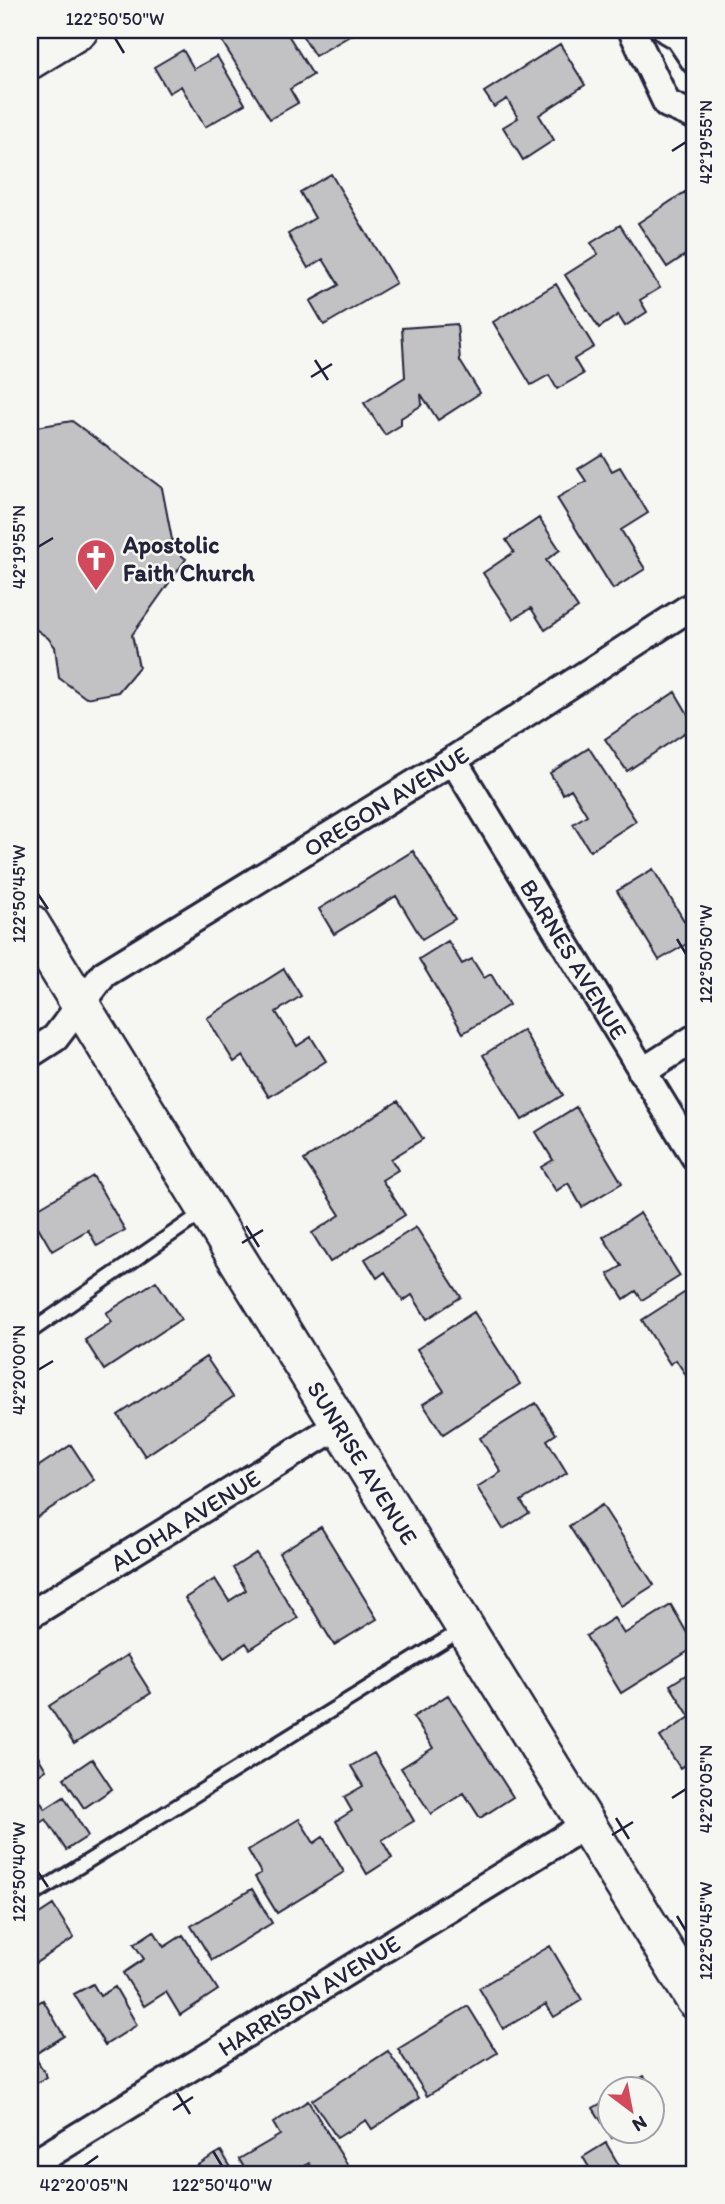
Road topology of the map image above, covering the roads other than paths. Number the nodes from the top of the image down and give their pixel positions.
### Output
1 (79, 30) edge
2 (632, 30) edge
3 (667, 30) edge
4 (30, 60) edge
5 (695, 61) edge
6 (695, 116) edge
7 (695, 604) edge
8 (453, 760) junction
9 (30, 923) edge
10 (80, 1003) junction
11 (695, 1038) edge
12 (30, 1054) edge
13 (642, 1072) junction
14 (695, 1157) edge
15 (207, 1210) junction
16 (30, 1332) edge
17 (339, 1425) junction
18 (30, 1615) edge
19 (466, 1628) junction
20 (587, 1824) junction
21 (30, 1897) edge
22 (695, 2000) edge
23 (30, 2166) edge

1 - 4 street
2 - 6 street
3 - 5 street
7 - 8 street, OREGON AVENUE
8 - 10 street, OREGON AVENUE
8 - 13 street, BARNES AVENUE
9 - 10 street, SUNRISE AVENUE
10 - 12 street, OREGON AVENUE
10 - 15 street, SUNRISE AVENUE
11 - 13 street
13 - 14 street, BARNES AVENUE
15 - 16 lane
15 - 17 street, SUNRISE AVENUE
17 - 18 street, ALOHA AVENUE
17 - 19 street, SUNRISE AVENUE
19 - 20 street, SUNRISE AVENUE
19 - 21 lane
20 - 22 street, SUNRISE AVENUE
20 - 23 street, HARRISON AVENUE

